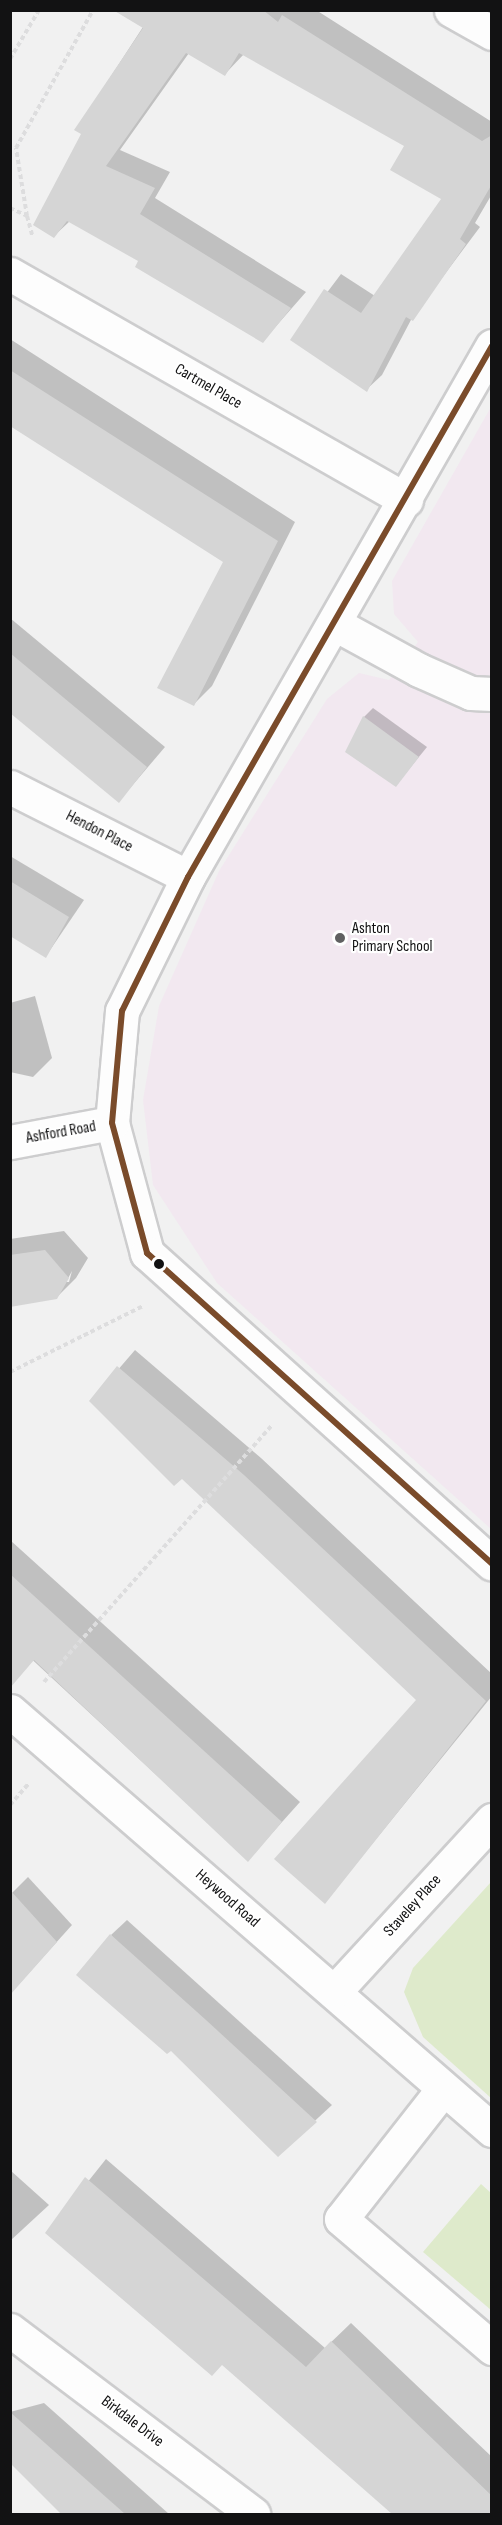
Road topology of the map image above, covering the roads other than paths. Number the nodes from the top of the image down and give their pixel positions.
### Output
1 (451, 10) edge
2 (492, 33) edge
3 (10, 274) edge
4 (492, 346) edge
5 (406, 500) junction
6 (334, 624) junction
7 (492, 694) edge
8 (10, 787) edge
9 (188, 877) junction
10 (112, 1123) junction
11 (10, 1142) edge
12 (492, 1564) edge
13 (13, 1712) edge
14 (492, 1821) edge
15 (334, 1992) junction
16 (443, 2089) junction
17 (492, 2130) edge
18 (10, 2330) edge
19 (492, 2348) edge
20 (253, 2514) edge

1 - 2 street
3 - 5 street, Cartmel Place
4 - 5 street
5 - 6 street
6 - 7 street
6 - 9 street
8 - 9 street, Hendon Place
9 - 10 street
10 - 11 street, Ashford Road
10 - 12 street
13 - 15 street, Heywood Road
14 - 15 street, Staveley Place
15 - 16 street, Heywood Road
16 - 17 street, Heywood Road
16 - 19 street
18 - 20 street, Birkdale Drive

